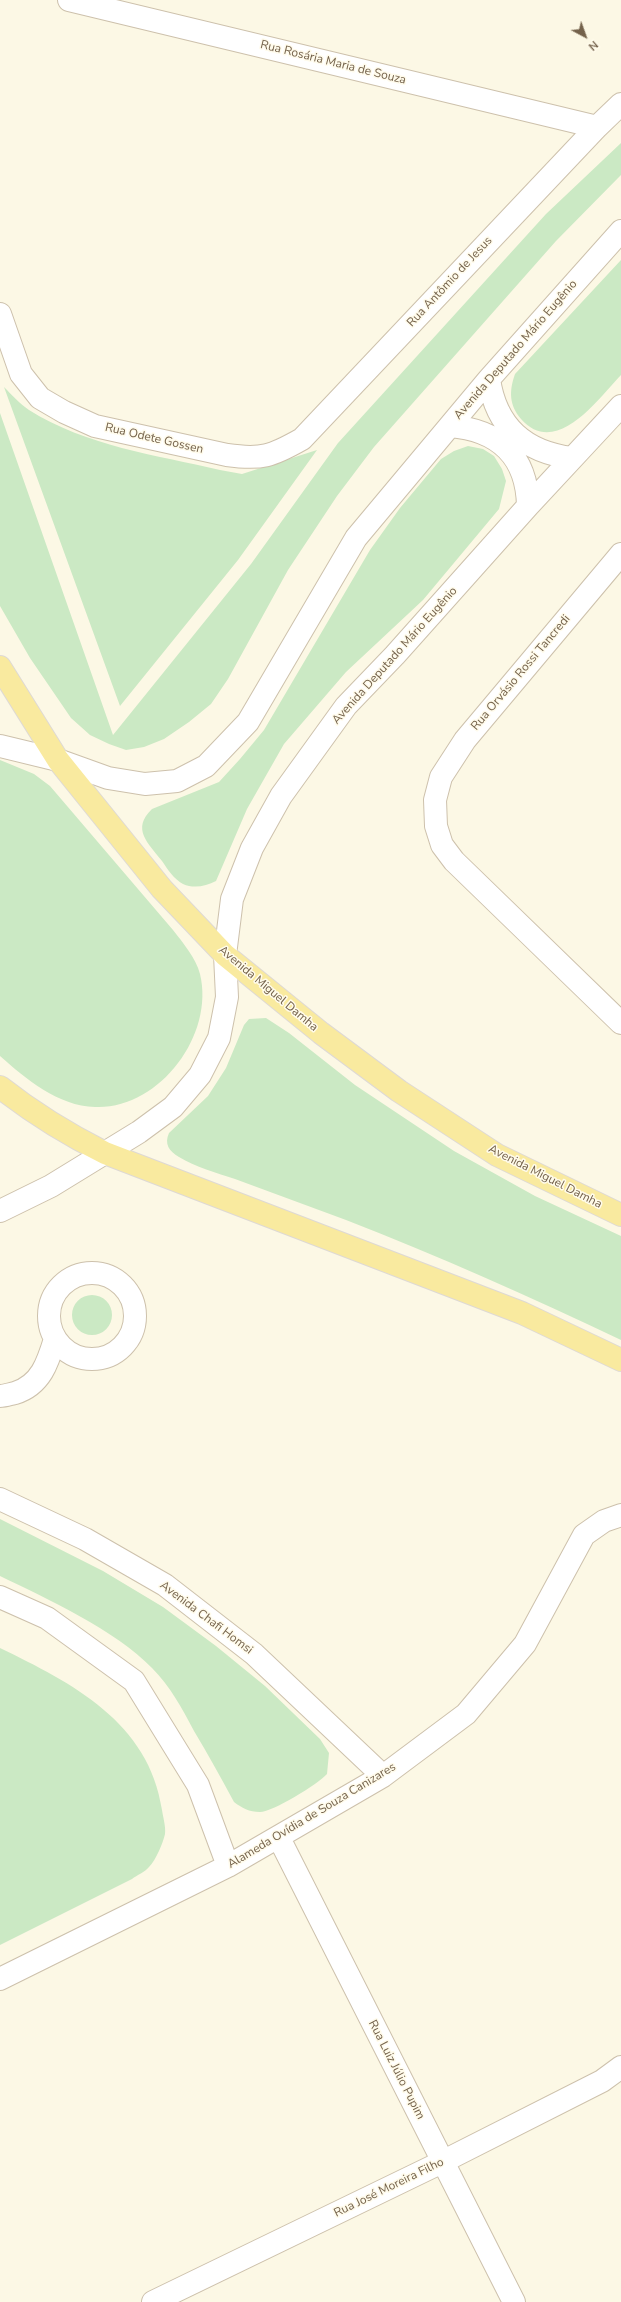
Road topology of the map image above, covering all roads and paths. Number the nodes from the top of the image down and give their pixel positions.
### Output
1 (69, 0) edge
2 (621, 104) edge
3 (597, 127) junction
4 (621, 230) edge
5 (0, 314) edge
6 (489, 379) junction
7 (621, 406) edge
8 (450, 426) junction
9 (274, 454) joint
10 (572, 458) junction
11 (528, 506) junction
12 (621, 554) edge
13 (0, 667) edge
14 (0, 746) edge
15 (58, 760) junction
16 (225, 955) junction
17 (621, 1023) edge
18 (0, 1087) edge
19 (105, 1153) junction
20 (0, 1210) edge
21 (621, 1215) edge
22 (55, 1339) junction
23 (73, 1355) junction
24 (621, 1360) edge
25 (46, 1366) junction
26 (0, 1396) edge
27 (0, 1499) edge
28 (613, 1518) edge
29 (0, 1597) edge
30 (383, 1776) junction
31 (279, 1838) junction
32 (228, 1866) junction
33 (0, 1979) edge
34 (621, 2067) edge
35 (442, 2162) junction
36 (153, 2302) edge
37 (514, 2302) edge

1 - 3 street, Rua Rosária Maria de Souza
2 - 3 street, Rua Antômio de Jesus
3 - 9 street, Rua Antômio de Jesus
4 - 6 street, Avenida Deputado Mário Eugênio
5 - 9 street, Rua Odete Gossen
6 - 8 street, Avenida Deputado Mário Eugênio
6 - 10 street
7 - 10 street, Avenida Deputado Mário Eugênio
8 - 11 street
8 - 15 street, Avenida Deputado Mário Eugênio
10 - 11 street, Avenida Deputado Mário Eugênio
11 - 16 street, Avenida Deputado Mário Eugênio
12 - 17 street, Rua Orvásio Rossi Tancredi
13 - 15 main road, Avenida Miguel Damha
14 - 15 street, Avenida Deputado Mário Eugênio
15 - 16 main road, Avenida Miguel Damha
16 - 19 street, Avenida Deputado Mário Eugênio
16 - 21 main road, Avenida Miguel Damha
18 - 19 main road
19 - 20 street, Avenida Deputado Mário Eugênio
19 - 24 main road
22 - 23 street
22 - 23 street
22 - 25 street
23 - 25 street
25 - 26 street
27 - 30 street, Avenida Chafi Homsi
28 - 30 street, Alameda Ovídia de Souza Canizares
29 - 32 street
30 - 31 street, Alameda Ovídia de Souza Canizares
31 - 32 street, Alameda Ovídia de Souza Canizares
31 - 35 street, Rua Luiz Júlio Pupim
32 - 33 street, Alameda Ovídia de Souza Canizares
34 - 35 street, Rua José Moreira Filho
35 - 36 street, Rua José Moreira Filho
35 - 37 street, Rua Luiz Júlio Pupim

